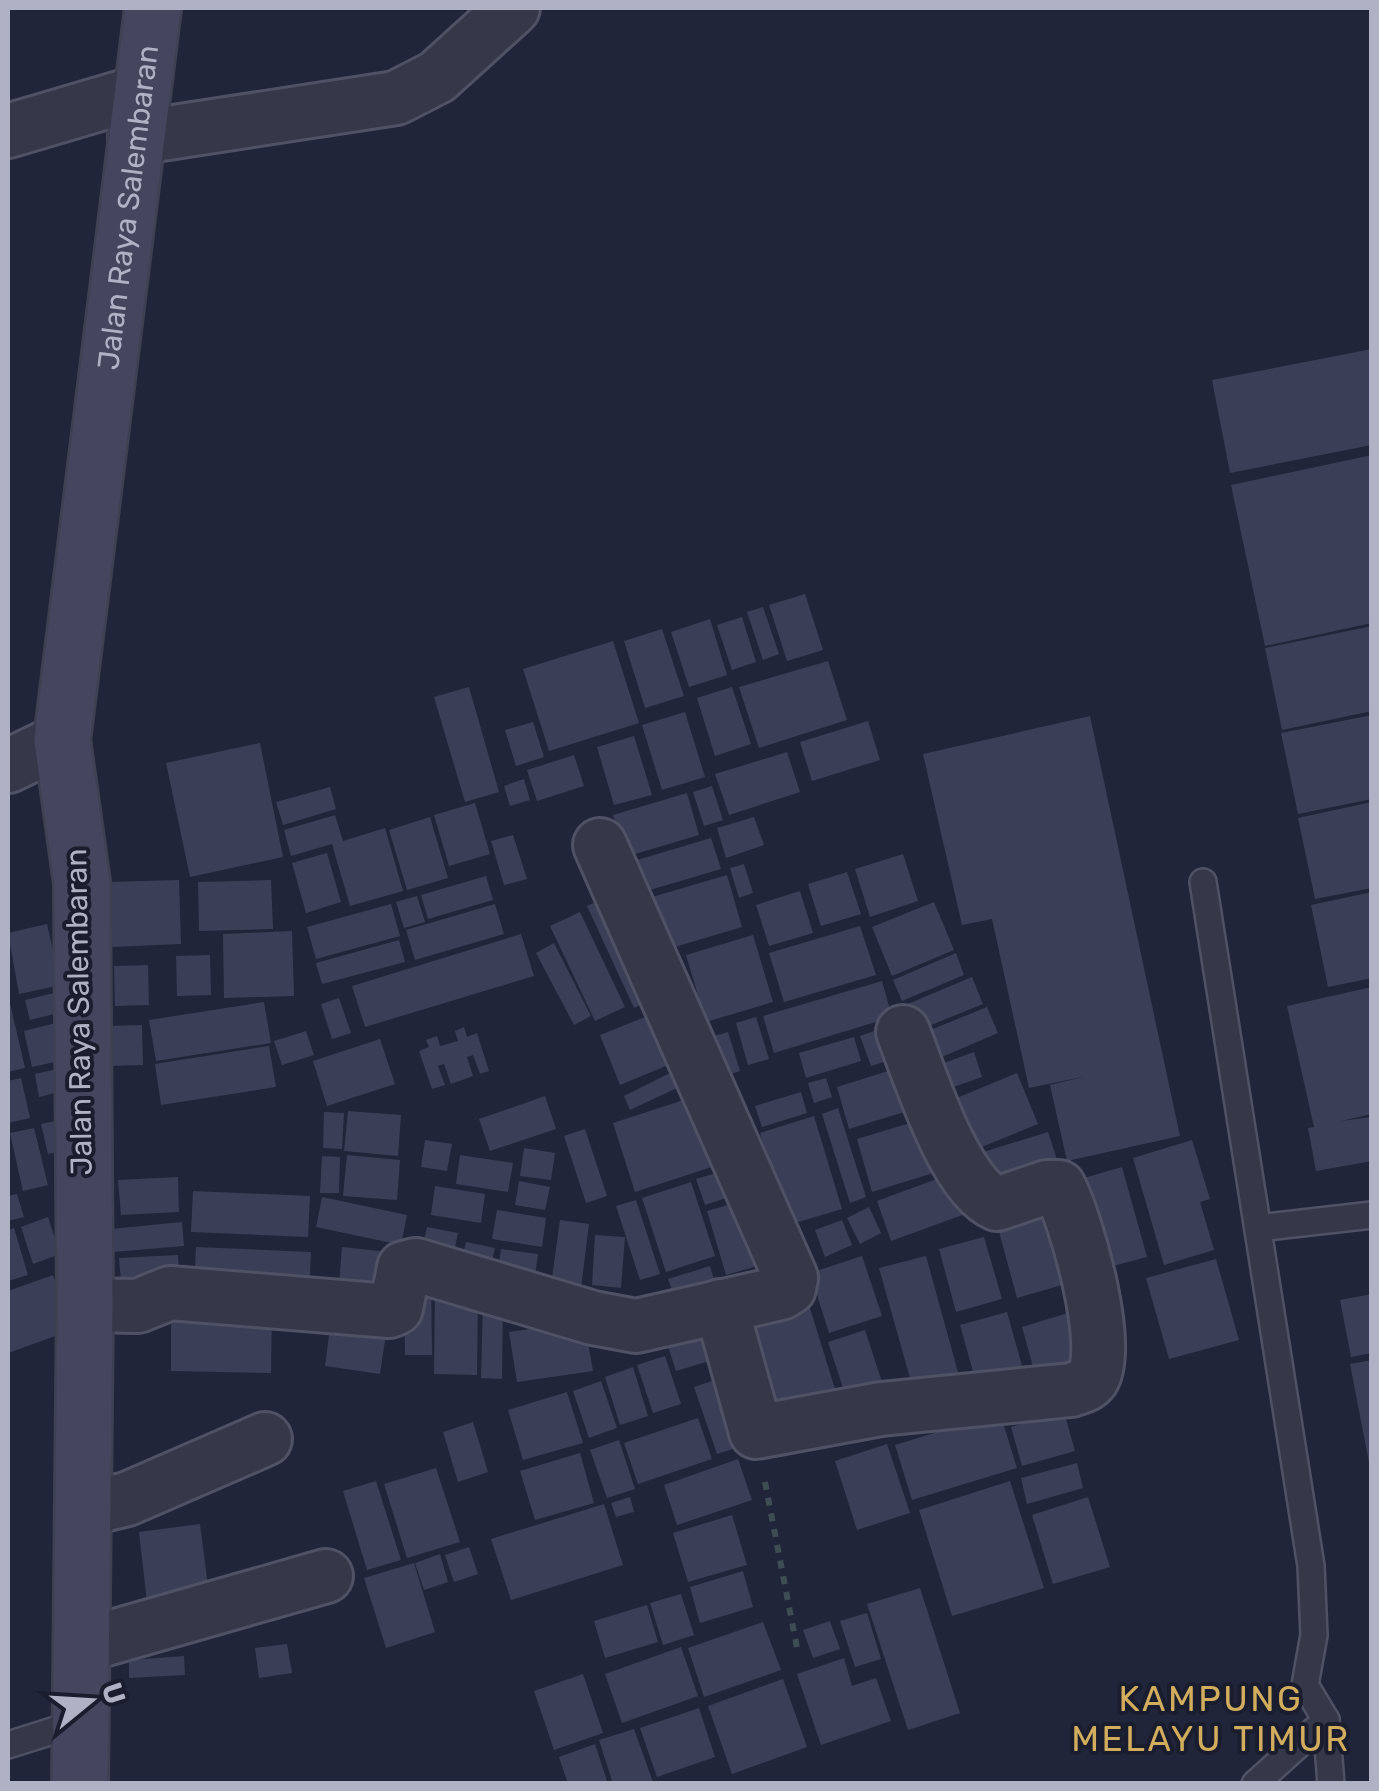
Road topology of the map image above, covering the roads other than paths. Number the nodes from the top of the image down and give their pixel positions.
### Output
1 (153, 8) edge
2 (513, 8) edge
3 (138, 115) junction
4 (8, 131) edge
5 (62, 740) junction
6 (8, 766) edge
7 (600, 845) dead end
8 (1203, 882) dead end
9 (903, 1032) dead end
10 (1372, 1216) edge
11 (1258, 1228) junction
12 (84, 1305) junction
13 (721, 1306) junction
14 (264, 1439) dead end
15 (82, 1510) junction
16 (326, 1576) dead end
17 (81, 1646) junction
18 (1326, 1720) junction
19 (81, 1722) junction
20 (8, 1744) edge
21 (80, 1784) edge
22 (1254, 1784) edge
23 (1331, 1784) edge

1 - 3 main road, Jalan Raya Salembaran
2 - 3 street
3 - 4 street
3 - 5 main road, Jalan Raya Salembaran
5 - 6 street
5 - 12 main road, Jalan Raya Salembaran
7 - 13 street
8 - 11 lane
9 - 13 street
10 - 11 lane
11 - 18 lane
12 - 13 street
12 - 15 main road, Jalan Raya Salembaran
14 - 15 street
15 - 17 main road, Jalan Raya Salembaran
16 - 17 street
17 - 19 main road, Jalan Raya Salembaran
18 - 22 lane
18 - 23 lane
19 - 20 lane
19 - 21 main road, Jalan Raya Salembaran

